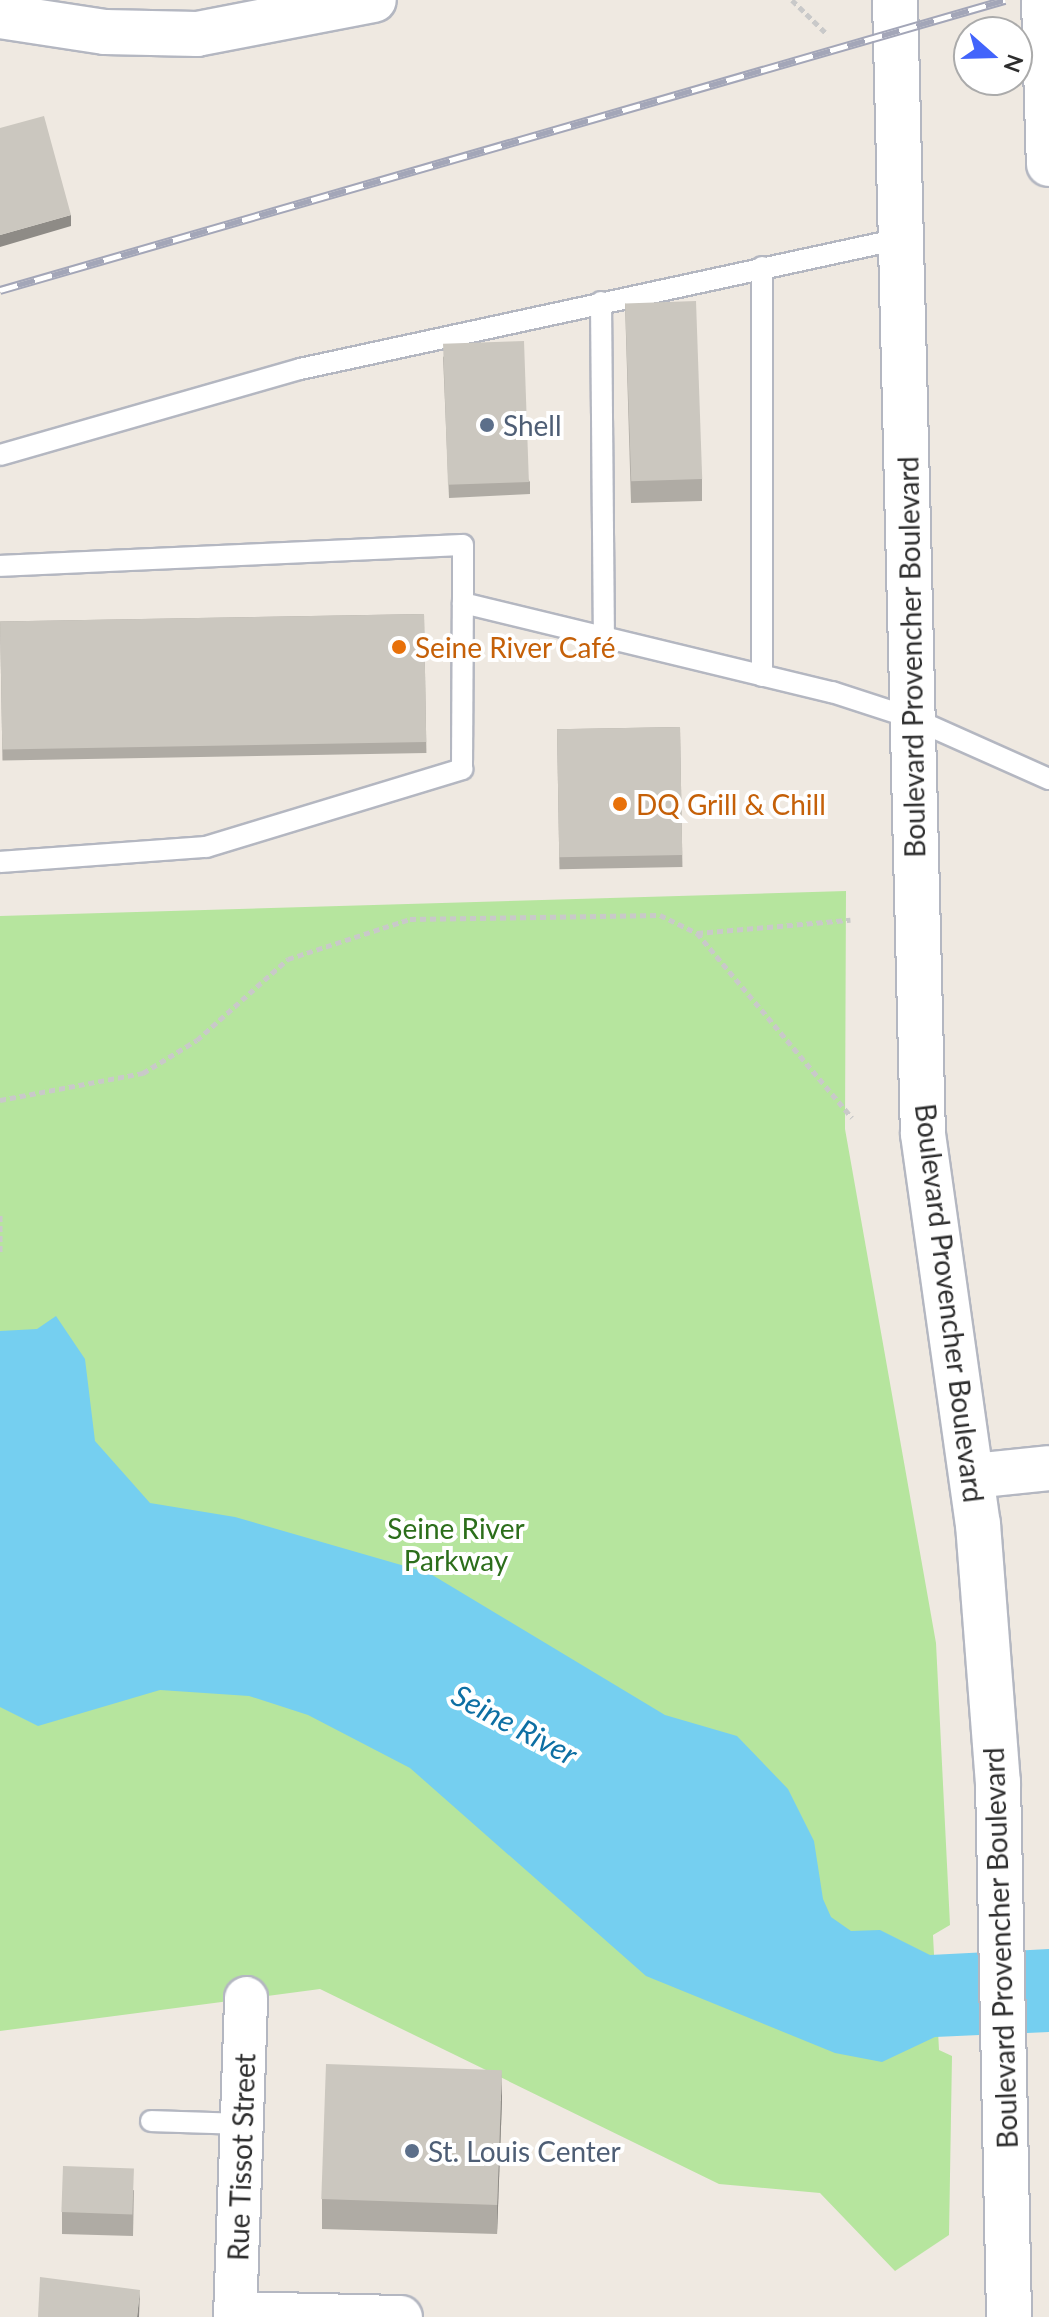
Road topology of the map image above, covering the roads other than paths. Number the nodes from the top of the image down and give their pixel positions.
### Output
1 (374, 0) edge
2 (895, 0) edge
3 (1044, 0) edge
4 (0, 16) edge
5 (1049, 164) edge
6 (900, 239) junction
7 (762, 267) junction
8 (601, 302) junction
9 (0, 455) edge
10 (0, 566) edge
11 (463, 603) junction
12 (604, 637) junction
13 (762, 676) junction
14 (912, 718) junction
15 (1049, 779) edge
16 (0, 862) edge
17 (1049, 1468) edge
18 (972, 1476) junction
19 (246, 1998) dead end
20 (151, 2121) dead end
21 (242, 2124) junction
22 (235, 2315) edge
23 (401, 2317) edge
24 (1009, 2317) edge

1 - 4 main road
2 - 6 main road, Boulevard Provencher Boulevard
3 - 5 main road
6 - 7 lane
6 - 14 main road, Boulevard Provencher Boulevard
7 - 8 lane
7 - 13 lane
8 - 9 lane
8 - 12 lane
10 - 11 lane
11 - 12 lane
11 - 16 lane
12 - 13 lane
13 - 14 lane
14 - 15 lane
14 - 18 main road, Boulevard Provencher Boulevard
17 - 18 main road
18 - 24 main road, Boulevard Provencher Boulevard
19 - 21 street, Rue Tissot Street
20 - 21 lane
21 - 22 street, Rue Tissot Street
22 - 23 street

